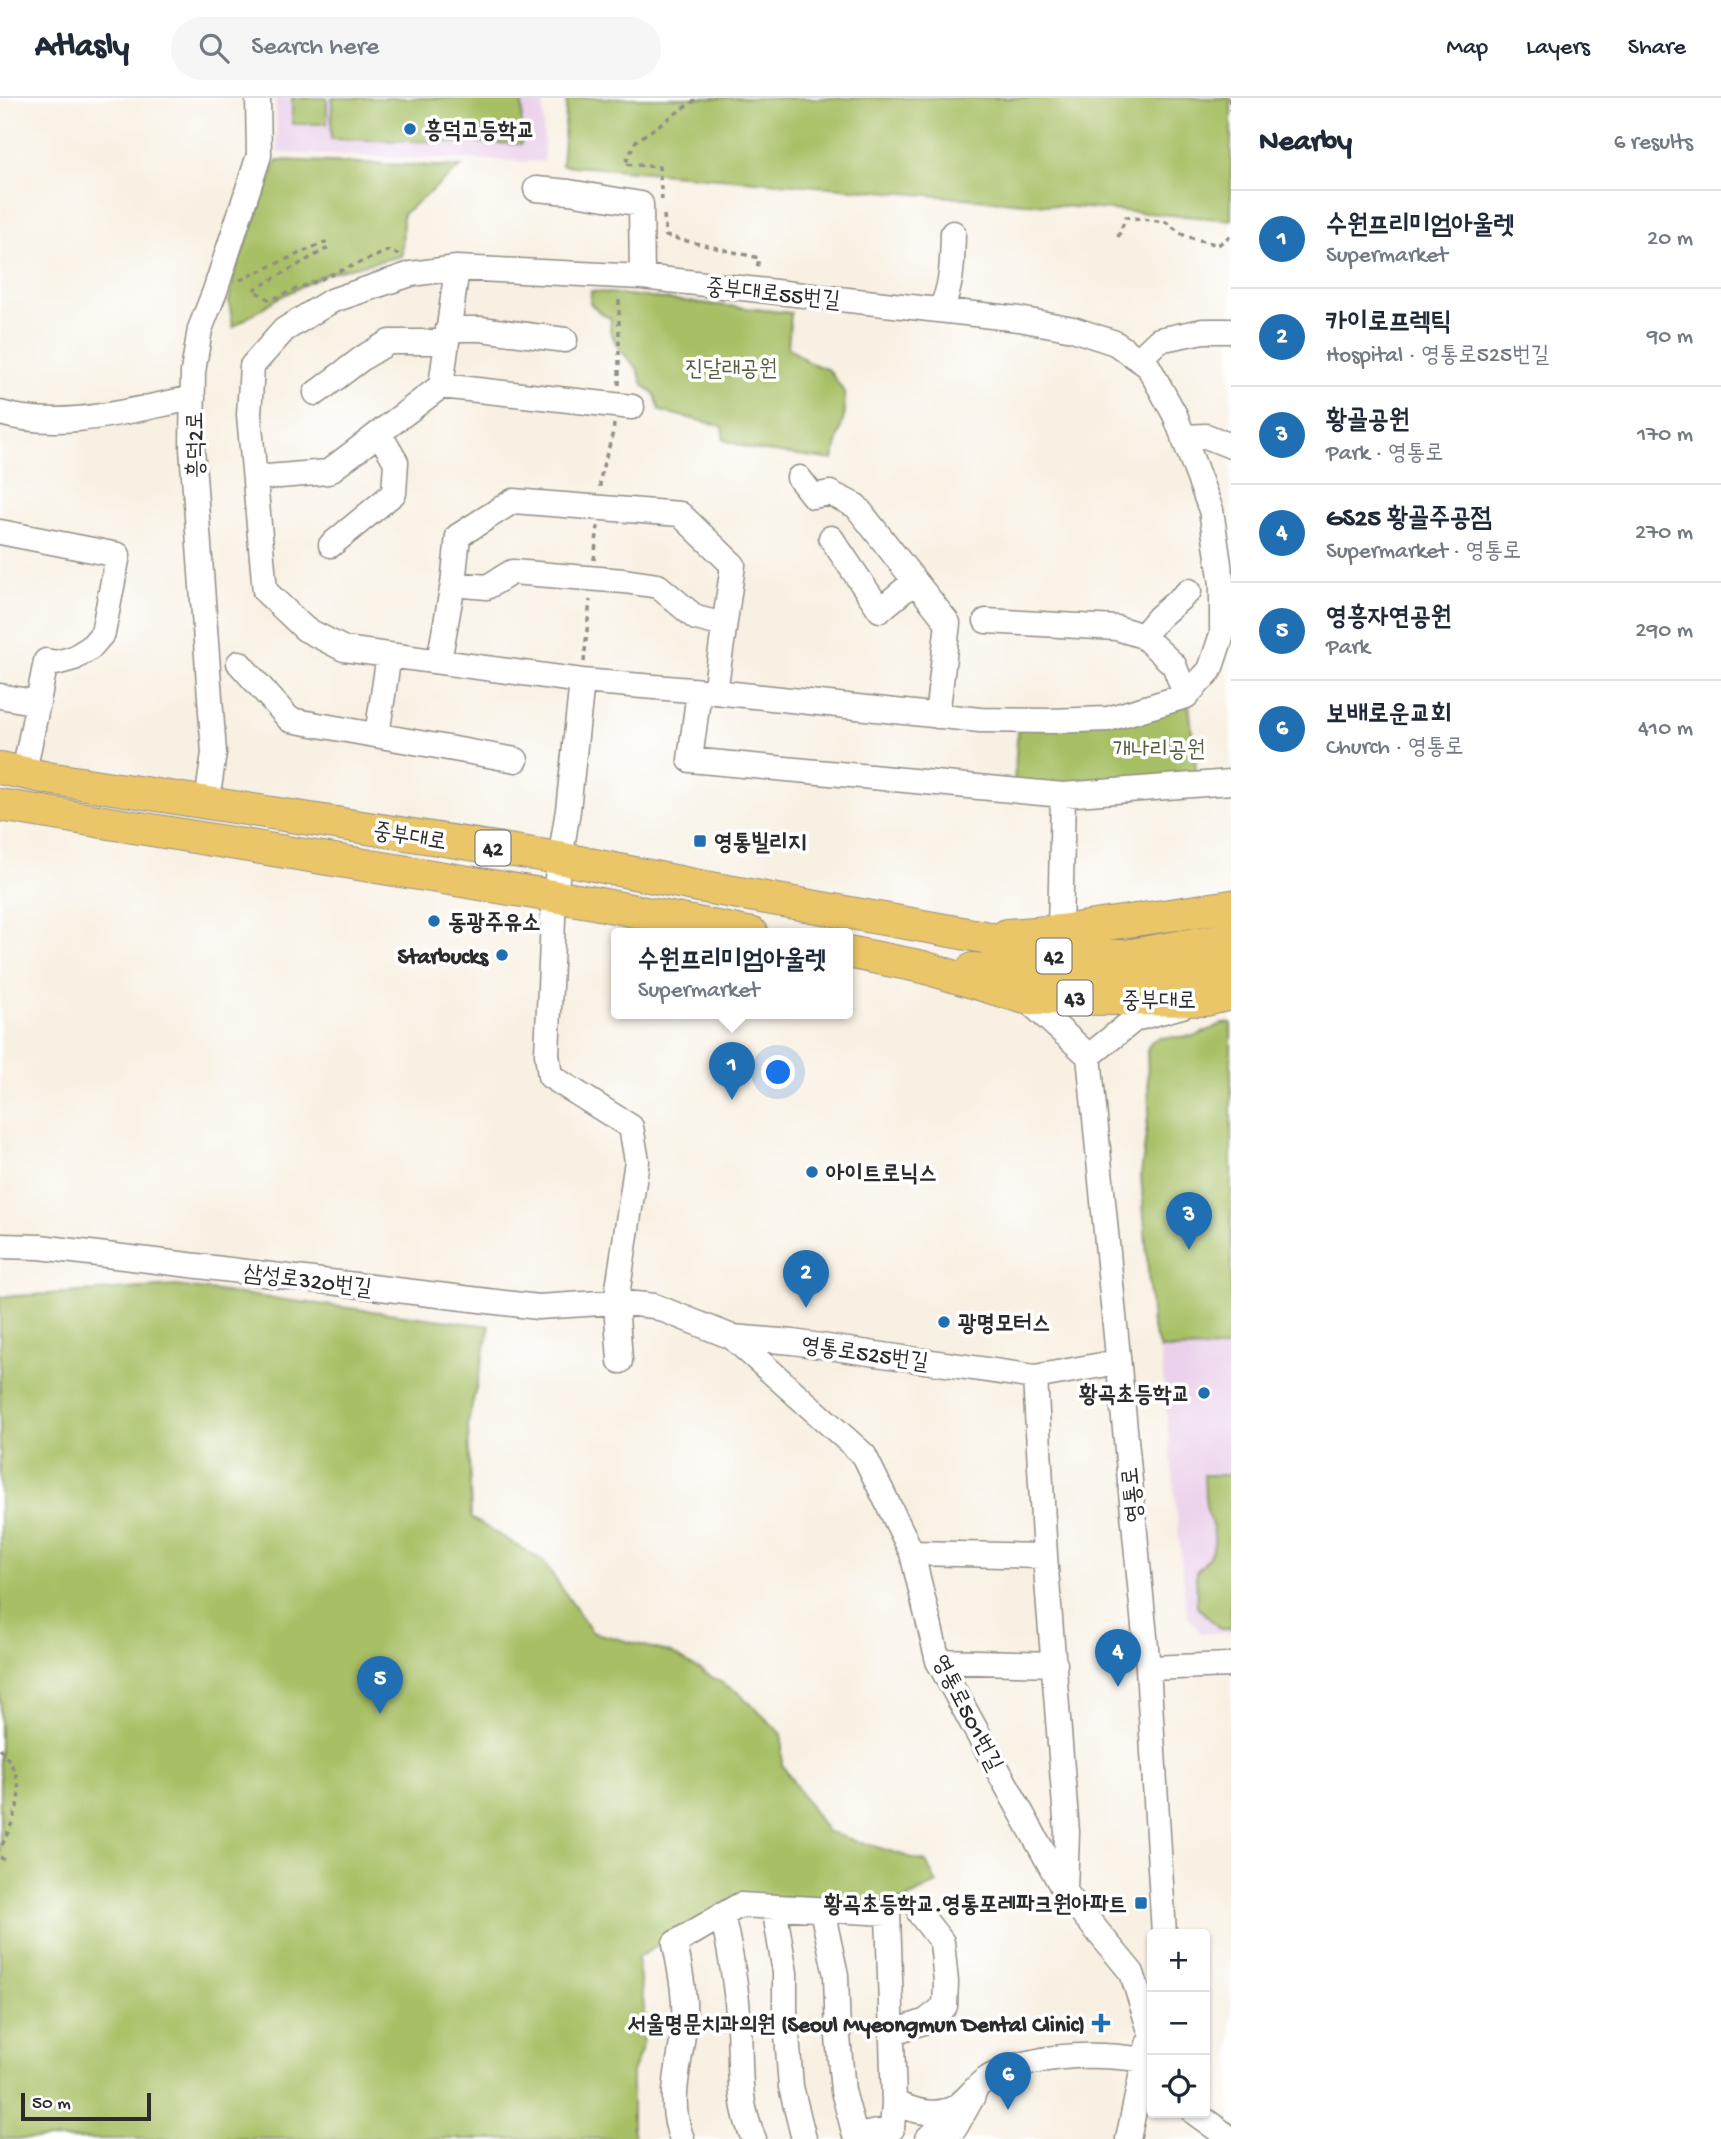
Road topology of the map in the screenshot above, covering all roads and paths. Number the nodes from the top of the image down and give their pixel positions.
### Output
1 (258, 98) edge
2 (698, 98) edge
3 (1229, 98) edge
4 (1231, 110) edge
5 (536, 189) dead end
6 (953, 233) dead end
7 (1231, 235) edge
8 (1118, 237) dead end
9 (401, 255) dead end
10 (457, 268) junction
11 (631, 278) junction
12 (237, 281) dead end
13 (754, 290) junction
14 (940, 310) junction
15 (1231, 331) edge
16 (447, 335) junction
17 (565, 340) dead end
18 (1139, 359) junction
19 (620, 376) dead end
20 (441, 386) junction
21 (316, 393) dead end
22 (193, 398) junction
23 (624, 406) joint
24 (0, 413) edge
25 (379, 433) junction
26 (1183, 437) junction
27 (1231, 446) edge
28 (600, 475) dead end
29 (255, 478) junction
30 (799, 478) dead end
31 (0, 532) edge
32 (831, 538) dead end
33 (331, 545) dead end
34 (1224, 549) edge
35 (915, 581) junction
36 (453, 584) junction
37 (1189, 591) dead end
38 (986, 621) dead end
39 (724, 625) junction
40 (1143, 636) junction
41 (389, 655) junction
42 (439, 662) junction
43 (239, 663) dead end
44 (1222, 666) edge
45 (582, 681) junction
46 (707, 691) junction
47 (0, 696) edge
48 (1186, 696) junction
49 (38, 704) junction
50 (937, 716) junction
51 (377, 735) junction
52 (516, 760) dead end
53 (12, 771) edge
54 (1231, 782) edge
55 (1063, 795) junction
56 (207, 802) junction
57 (0, 805) edge
58 (473, 845) junction
59 (559, 858) junction
60 (467, 883) junction
61 (694, 885) junction
62 (554, 897) junction
63 (1231, 906) edge
64 (687, 921) junction
65 (722, 928) edge
66 (1060, 931) junction
67 (984, 937) junction
68 (1231, 938) edge
69 (853, 953) edge
70 (1231, 965) edge
71 (923, 967) junction
72 (1218, 997) edge
73 (1025, 998) junction
74 (1088, 1056) junction
75 (0, 1246) edge
76 (616, 1302) junction
77 (732, 1337) junction
78 (620, 1361) dead end
79 (1118, 1362) junction
80 (1035, 1377) junction
81 (912, 1553) junction
82 (1045, 1556) junction
83 (938, 1661) junction
84 (1055, 1664) junction
85 (1231, 1665) edge
86 (1147, 1668) junction
87 (0, 1748) edge
88 (0, 1850) edge
89 (0, 1857) edge
90 (6, 1861) dead end
91 (1065, 1892) junction
92 (774, 1907) junction
93 (822, 1910) junction
94 (920, 1914) dead end
95 (722, 1915) junction
96 (1164, 1929) edge
97 (1147, 2018) edge
98 (894, 2032) junction
99 (1146, 2072) edge
100 (976, 2089) junction
101 (894, 2103) junction
102 (1202, 2118) edge
103 (857, 2138) edge
104 (682, 2139) edge
105 (754, 2139) edge
106 (804, 2139) edge
107 (928, 2139) edge
108 (1128, 2139) edge
109 (1231, 2139) edge

1 - 22 street, 흥덕2로
2 - 13 path
3 - 4 path
5 - 11 street
6 - 14 street
7 - 8 path
9 - 12 path
10 - 11 street, 중부대로55번길
10 - 16 street
10 - 29 street, 중부대로55번길
11 - 13 street, 중부대로55번길
11 - 19 path
13 - 14 street, 중부대로55번길
14 - 18 street, 중부대로55번길
15 - 18 street
16 - 17 street
16 - 20 street
16 - 21 street
18 - 26 street, 중부대로55번길
20 - 23 street
20 - 25 street
22 - 24 street
22 - 56 street, 흥덕2로
23 - 28 path
25 - 29 street
25 - 33 street
26 - 27 street
26 - 34 street, 중부대로55번길
29 - 41 street, 중부대로55번길
30 - 35 street
31 - 49 street
32 - 35 street
34 - 44 street, 중부대로55번길
35 - 50 street
36 - 39 street
36 - 39 street
36 - 42 street
37 - 40 street
38 - 40 street
39 - 46 street
40 - 48 street
41 - 42 street, 중부대로55번길
41 - 51 street
42 - 45 street, 중부대로55번길
43 - 51 street
44 - 48 street, 중부대로55번길
45 - 46 street, 중부대로55번길
45 - 59 street
46 - 50 street, 중부대로55번길
46 - 55 street
47 - 49 street
48 - 50 street, 중부대로55번길
49 - 53 street
51 - 52 street
53 - 56 main road, 중부대로 / 42
54 - 55 street
55 - 66 street
56 - 58 main road, 중부대로 / 42
57 - 60 main road, 중부대로 / 42
58 - 59 main road, 중부대로 / 42
58 - 60 main road
59 - 61 main road, 중부대로 / 42
59 - 62 street
60 - 62 main road, 중부대로 / 42
61 - 64 main road
61 - 67 main road, 중부대로 / 42
62 - 64 main road, 중부대로 / 42
62 - 76 street
63 - 66 main road, 중부대로
64 - 65 main road, 중부대로 / 42
66 - 67 main road, 중부대로
67 - 68 main road, 중부대로 / 42
69 - 71 main road, 중부대로 / 42
70 - 71 main road, 중부대로 / 42
71 - 73 main road, 중부대로 / 43
72 - 73 main road, 중부대로 / 43
72 - 74 street
73 - 74 street
74 - 79 street, 영통로
75 - 76 street, 삼성로320번길
76 - 77 street, 영통로525번길
76 - 78 street
77 - 80 street, 영통로525번길
77 - 81 street, 영통로501번길
79 - 80 street, 영통로525번길
79 - 86 street, 영통로
80 - 82 street
81 - 82 street
81 - 83 street, 영통로501번길
82 - 84 street
83 - 84 street
83 - 91 street, 영통로501번길
84 - 91 street
85 - 86 street
86 - 96 street, 영통로
87 - 88 path
89 - 90 path
91 - 97 street, 영통로501번길
92 - 93 street
92 - 95 street
92 - 106 street
93 - 98 street
93 - 103 street
94 - 98 street
95 - 104 street
95 - 105 street
98 - 101 street
99 - 100 street
99 - 108 street
100 - 101 street
100 - 107 street
101 - 103 street
102 - 109 street

